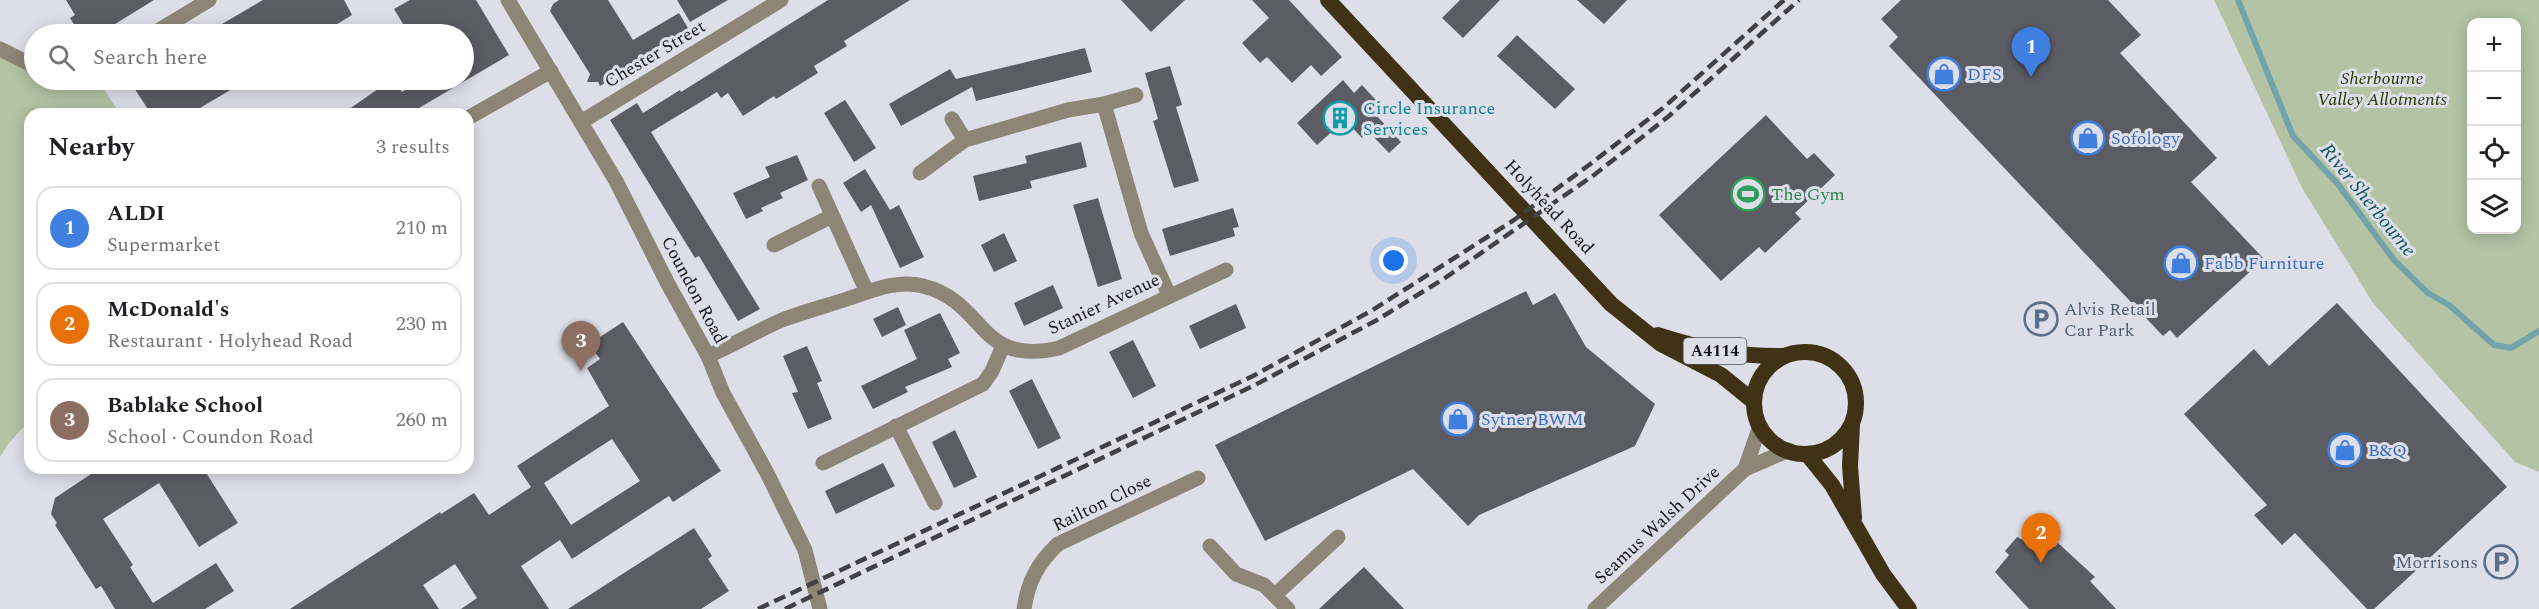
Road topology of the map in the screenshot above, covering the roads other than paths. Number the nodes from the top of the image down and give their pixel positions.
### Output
1 (209, 0) edge
2 (508, 0) edge
3 (781, 0) edge
4 (1328, 0) edge
5 (169, 24) edge
6 (0, 49) edge
7 (24, 61) edge
8 (551, 70) junction
9 (1136, 94) dead end
10 (1104, 104) junction
11 (474, 115) edge
12 (952, 119) dead end
13 (581, 122) junction
14 (964, 141) junction
15 (920, 174) dead end
16 (819, 186) dead end
17 (832, 216) junction
18 (774, 245) dead end
19 (1226, 270) dead end
20 (867, 292) junction
21 (1169, 295) junction
22 (1646, 331) junction
23 (1004, 346) junction
24 (708, 356) junction
25 (1786, 356) junction
26 (1753, 401) junction
27 (1852, 424) junction
28 (896, 426) junction
29 (1760, 426) junction
30 (1789, 450) junction
31 (1807, 454) junction
32 (823, 463) dead end
33 (1745, 470) junction
34 (1198, 478) dead end
35 (935, 503) dead end
36 (1854, 522) junction
37 (1338, 537) dead end
38 (1210, 546) dead end
39 (1275, 595) junction
40 (820, 609) edge
41 (1024, 609) edge
42 (1288, 609) edge
43 (1595, 609) edge
44 (1909, 609) edge

1 - 5 street
2 - 8 street, Coundon Road
3 - 13 street, Chester Street
4 - 22 highway, Holyhead Road / A4114
6 - 7 street
8 - 11 street
8 - 13 street, Coundon Road
9 - 10 street
10 - 14 street
10 - 21 street
12 - 14 street
13 - 24 street, Coundon Road
14 - 15 street
16 - 17 street
17 - 18 street
17 - 20 street
19 - 21 street, Stanier Avenue
20 - 23 street, Stanier Avenue
20 - 24 street, Stanier Avenue
21 - 23 street, Stanier Avenue
22 - 25 highway, Holyhead Road / A4114
22 - 26 highway, Holyhead Road / A4114
23 - 28 street
24 - 40 street, Coundon Road
25 - 26 highway
25 - 27 highway
26 - 29 highway
27 - 31 highway
27 - 36 highway
28 - 32 street
28 - 35 street
29 - 30 highway
29 - 33 street
30 - 31 highway
30 - 33 street
31 - 36 highway
33 - 43 street, Seamus Walsh Drive
34 - 41 street, Railton Close
36 - 44 highway
37 - 39 street
38 - 39 street
39 - 42 street

